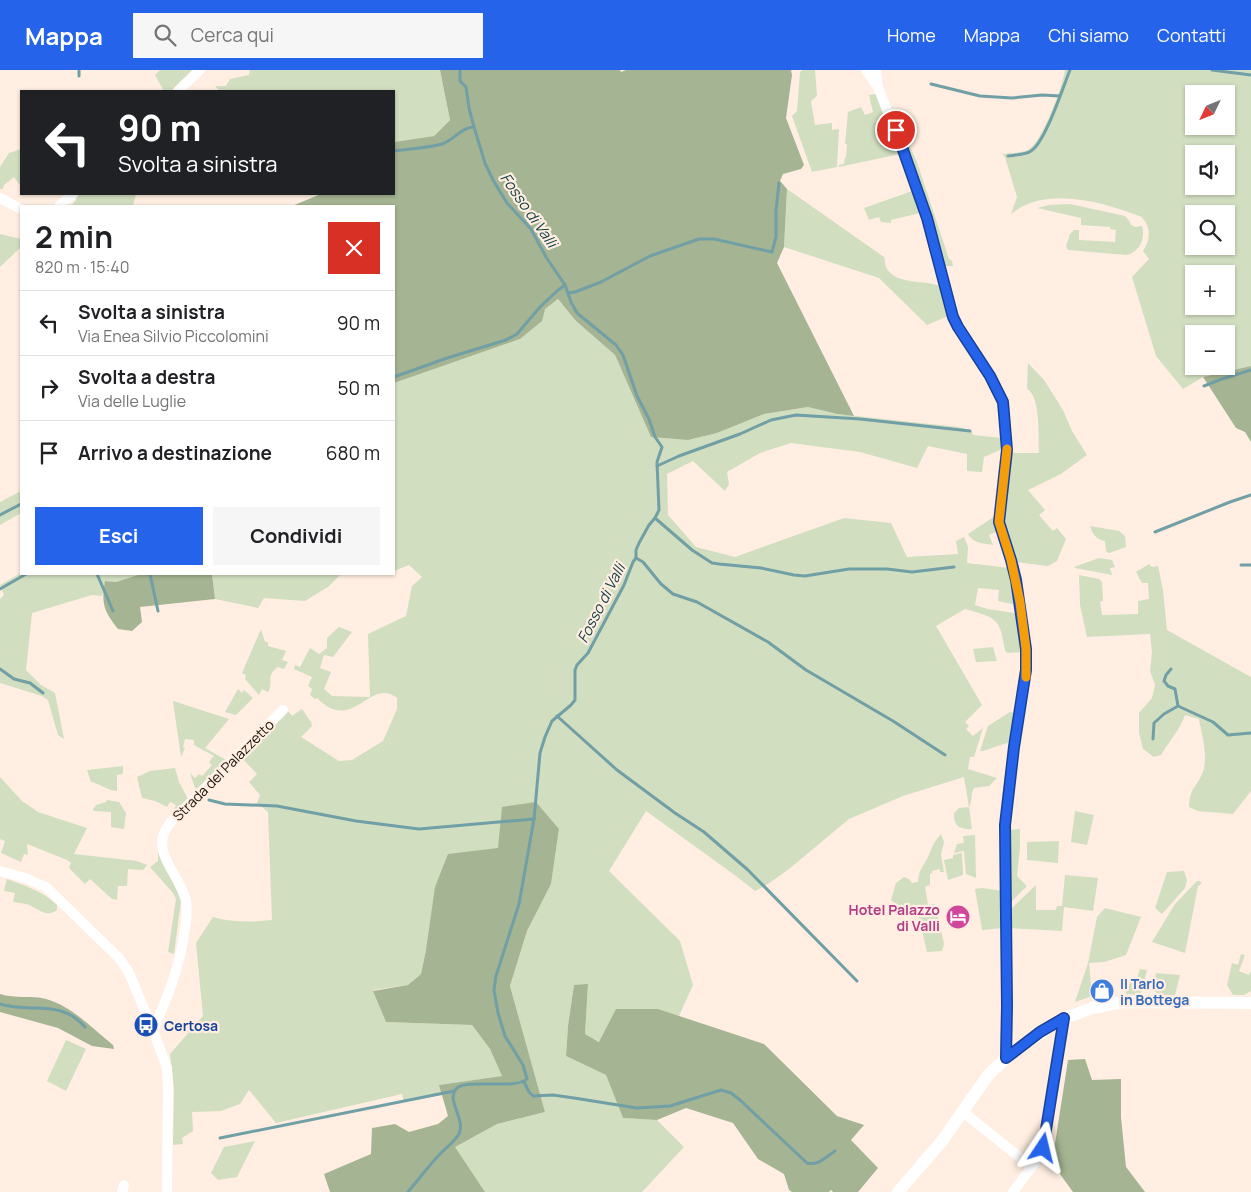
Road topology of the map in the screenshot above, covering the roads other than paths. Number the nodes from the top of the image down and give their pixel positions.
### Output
1 (200, 70) edge
2 (866, 70) edge
3 (876, 70) edge
4 (878, 87) junction
5 (179, 90) edge
6 (72, 195) edge
7 (0, 198) edge
8 (60, 205) edge
9 (20, 208) edge
10 (283, 710) dead end
11 (0, 871) edge
12 (1251, 1003) edge
13 (1064, 1018) junction
14 (153, 1030) junction
15 (1006, 1058) junction
16 (963, 1112) junction
17 (1032, 1167) junction
18 (167, 1192) edge
19 (898, 1192) edge
20 (1013, 1192) edge

1 - 5 street
2 - 4 street
3 - 4 street
4 - 15 street
6 - 8 street
7 - 9 street
10 - 14 street, Strada del Palazzetto
11 - 14 street
12 - 13 main road
13 - 15 main road
13 - 17 street
14 - 18 street
15 - 16 main road
16 - 17 street
16 - 19 main road
17 - 20 street

